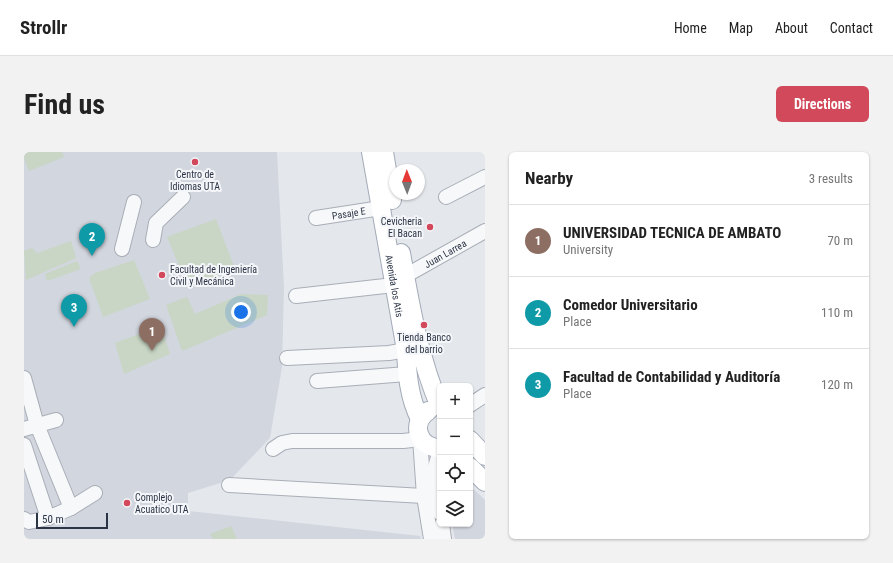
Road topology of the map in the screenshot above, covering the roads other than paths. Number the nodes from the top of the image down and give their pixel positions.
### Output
1 (371, 152) edge
2 (384, 152) edge
3 (485, 177) edge
4 (183, 197) dead end
5 (446, 198) dead end
6 (134, 202) dead end
7 (382, 208) junction
8 (316, 218) dead end
9 (485, 231) edge
10 (153, 240) dead end
11 (122, 249) dead end
12 (399, 280) junction
13 (296, 296) dead end
14 (406, 350) junction
15 (287, 358) dead end
16 (407, 374) junction
17 (24, 378) edge
18 (318, 381) dead end
19 (485, 395) edge
20 (437, 400) edge
21 (473, 403) edge
22 (437, 409) edge
23 (56, 420) dead end
24 (31, 427) edge
25 (420, 430) junction
26 (473, 443) edge
27 (24, 445) edge
28 (437, 448) edge
29 (274, 449) dead end
30 (439, 455) edge
31 (485, 456) edge
32 (473, 470) edge
33 (485, 482) edge
34 (229, 485) dead end
35 (437, 492) edge
36 (95, 494) dead end
37 (424, 496) junction
38 (70, 508) junction
39 (48, 518) junction
40 (24, 519) edge
41 (442, 527) edge
42 (431, 539) edge
43 (444, 539) edge

1 - 7 main road, Avenida los Atis
2 - 12 main road, Avenida los Atis
3 - 5 street
4 - 10 street
6 - 11 street
7 - 8 street, Pasaje E
7 - 12 main road, Avenida los Atis
9 - 12 street, Juan Larrea
12 - 13 street
12 - 14 main road, Avenida los Atis
12 - 20 main road, Avenida los Atis
14 - 15 street
14 - 16 main road, Avenida los Atis
16 - 18 street
16 - 25 main road, Avenida los Atis
17 - 24 street
19 - 21 street
22 - 25 main road, Avenida los Atis
23 - 24 street
24 - 38 street
25 - 28 main road
25 - 29 street
25 - 37 street, Avenida los Atis
26 - 31 main road
27 - 39 street
30 - 35 street
32 - 33 main road
34 - 37 street
36 - 38 street
37 - 42 street, Avenida los Atis
38 - 39 street
39 - 40 street
41 - 43 street

